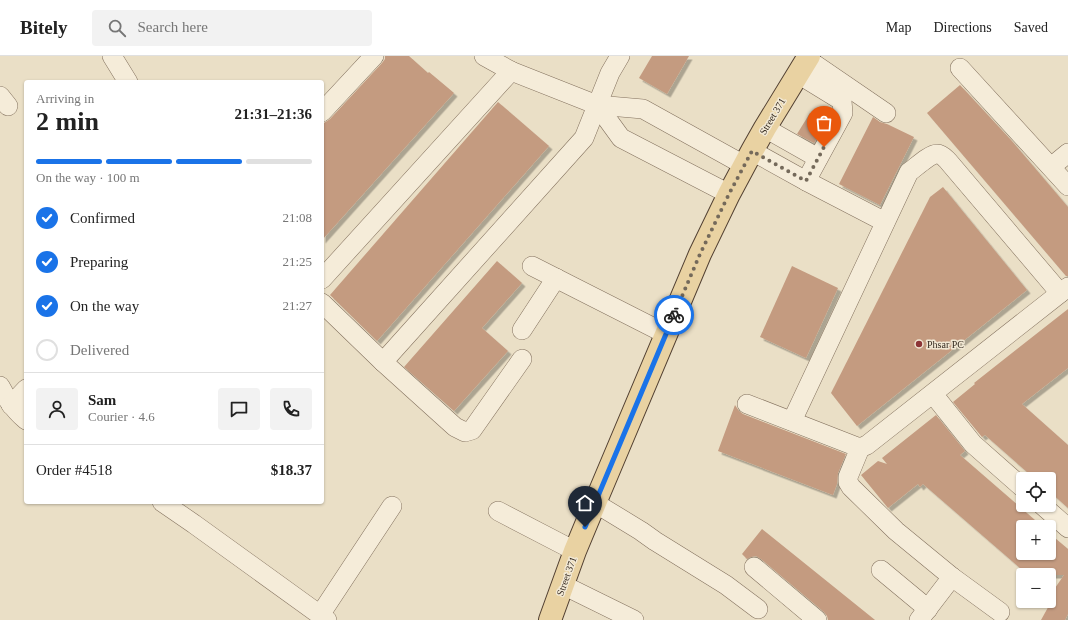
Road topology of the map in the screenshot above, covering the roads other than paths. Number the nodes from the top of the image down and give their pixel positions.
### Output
1 (112, 56) edge
2 (374, 56) edge
3 (484, 56) edge
4 (620, 56) edge
5 (804, 63) edge
6 (960, 68) dead end
7 (511, 71) junction
8 (127, 80) edge
9 (597, 105) junction
10 (324, 110) edge
11 (886, 113) dead end
12 (765, 128) junction
13 (1068, 152) edge
14 (748, 158) junction
15 (818, 158) junction
16 (1051, 167) junction
17 (806, 181) junction
18 (1068, 186) edge
19 (729, 194) junction
20 (885, 222) junction
21 (532, 266) dead end
22 (324, 278) edge
23 (556, 278) junction
24 (1064, 290) edge
25 (324, 305) edge
26 (522, 330) dead end
27 (666, 334) junction
28 (522, 360) dead end
29 (383, 362) junction
30 (0, 386) edge
31 (24, 391) edge
32 (933, 394) junction
33 (747, 404) dead end
34 (11, 405) junction
35 (24, 418) edge
36 (792, 421) junction
37 (860, 448) junction
38 (1016, 482) edge
39 (595, 503) junction
40 (165, 504) edge
41 (392, 506) dead end
42 (498, 511) dead end
43 (1050, 512) edge
44 (1068, 528) edge
45 (575, 551) junction
46 (754, 567) dead end
47 (881, 570) dead end
48 (952, 577) junction
49 (563, 586) junction
50 (758, 610) dead end
51 (1000, 612) dead end
52 (923, 615) edge
53 (323, 617) edge
54 (550, 620) edge
55 (634, 620) edge
56 (817, 620) edge

1 - 8 street
2 - 10 street
3 - 7 street
4 - 9 street
5 - 11 street
5 - 12 main road, Street 371
5 - 15 street
6 - 16 street
7 - 9 street
7 - 22 street
9 - 14 street
9 - 19 street
9 - 29 street
12 - 14 main road, Street 371
12 - 15 street
13 - 16 street
14 - 17 street
14 - 19 main road, Street 371
15 - 17 street
16 - 18 street
17 - 20 street
19 - 27 main road, Street 371
20 - 24 street
20 - 36 street
21 - 23 street
23 - 26 street
23 - 27 street
24 - 32 street
25 - 29 street
27 - 39 main road, Street 371
28 - 29 street
30 - 34 street
31 - 34 street
32 - 37 street
32 - 38 street
33 - 36 street
34 - 35 street
36 - 37 street
37 - 48 street
39 - 45 main road, Street 371
39 - 50 street
40 - 53 street
41 - 53 street
42 - 45 street
43 - 44 street
45 - 49 main road, Street 371
46 - 56 street
47 - 52 street
48 - 51 street
48 - 52 street
49 - 54 main road, Street 371
49 - 55 street

